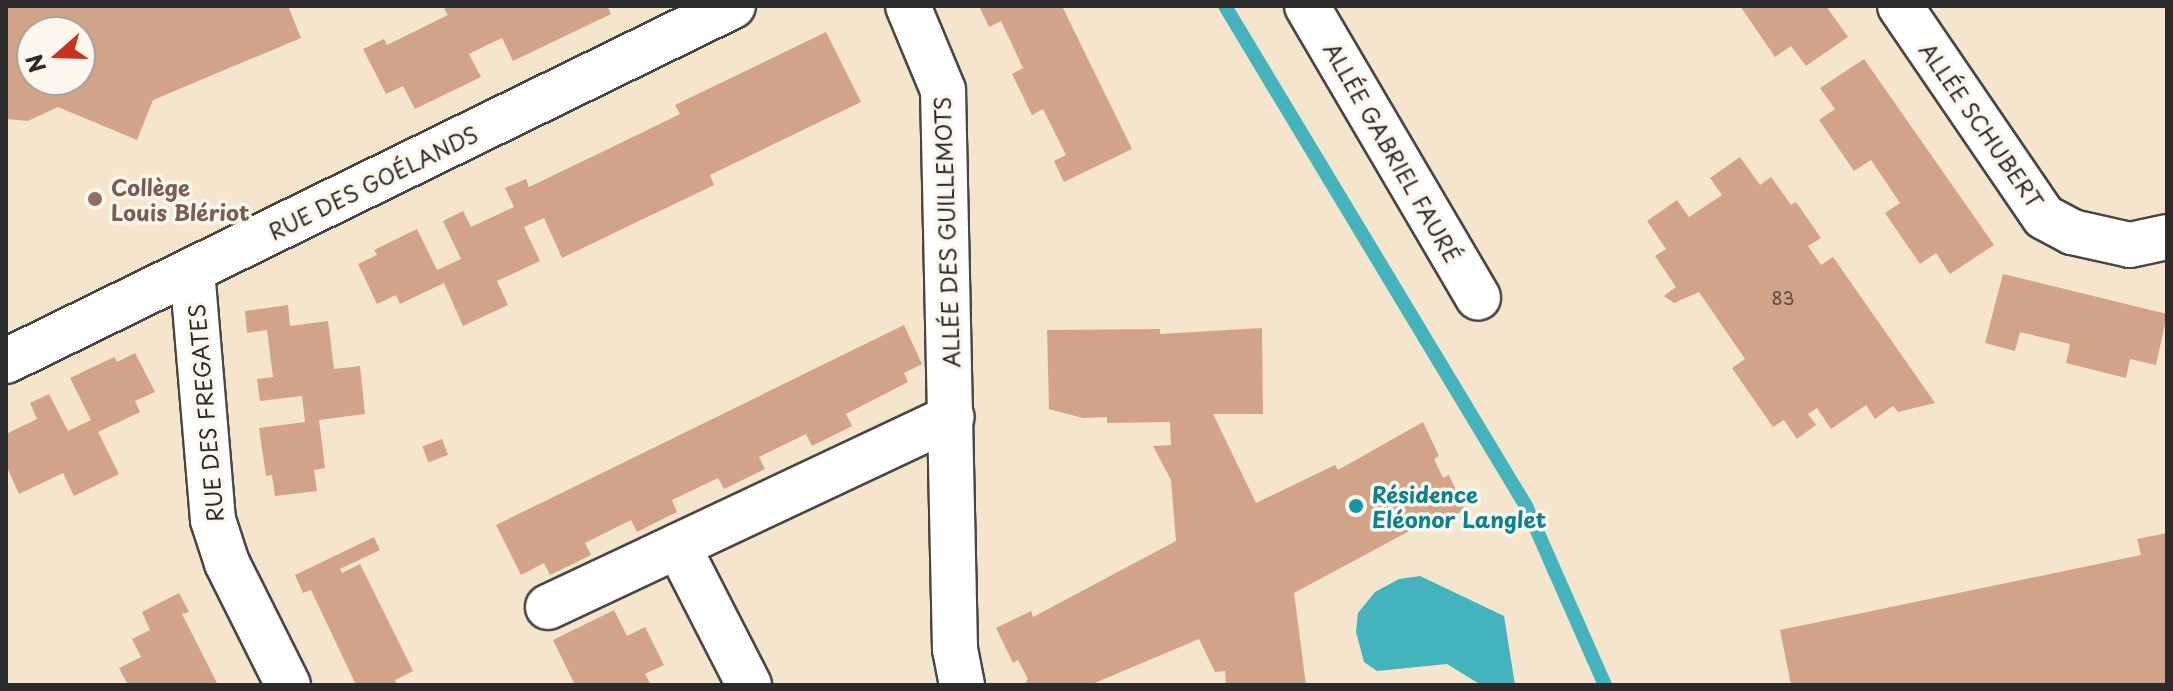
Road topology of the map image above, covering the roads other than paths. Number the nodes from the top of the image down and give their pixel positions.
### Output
1 (733, 6) edge
2 (908, 6) edge
3 (1307, 6) edge
4 (1900, 6) edge
5 (2167, 237) edge
6 (192, 270) junction
7 (1478, 298) dead end
8 (8, 359) edge
9 (952, 417) junction
10 (678, 546) junction
11 (548, 607) dead end
12 (288, 685) edge
13 (749, 685) edge
14 (962, 685) edge

1 - 6 street, RUE DES GOÉLANDS
2 - 9 street, ALLÉE DES GUILLEMOTS
3 - 7 street, ALLÉE GABRIEL FAURÉ
4 - 5 street, ALLÉE SCHUBERT
6 - 8 street, RUE DES GOÉLANDS
6 - 12 street, RUE DES FREGATES
9 - 10 street
9 - 14 street, ALLÉE DES GUILLEMOTS
10 - 11 street
10 - 13 street

